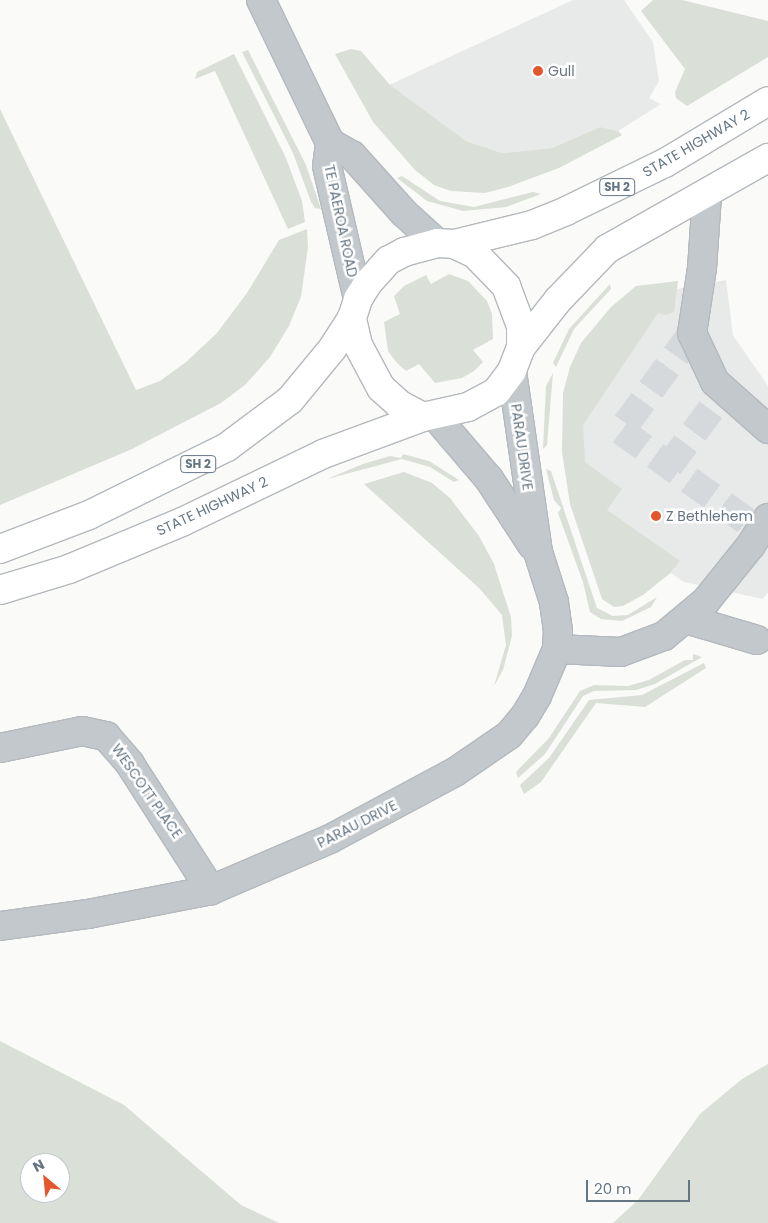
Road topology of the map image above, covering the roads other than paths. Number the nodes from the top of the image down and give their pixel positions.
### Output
1 (261, 0) edge
2 (768, 102) edge
3 (330, 143) junction
4 (768, 158) edge
5 (707, 195) junction
6 (445, 244) junction
7 (355, 309) junction
8 (517, 359) junction
9 (430, 417) junction
10 (768, 429) edge
11 (768, 518) edge
12 (0, 549) edge
13 (538, 552) junction
14 (0, 590) edge
15 (686, 619) junction
16 (757, 640) dead end
17 (556, 650) junction
18 (0, 748) edge
19 (211, 890) junction
20 (0, 926) edge

1 - 3 street
2 - 6 highway, STATE HIGHWAY 2 / SH 2
3 - 6 street, TE PAEROA ROAD
3 - 7 street, TE PAEROA ROAD
4 - 5 highway
5 - 8 highway
5 - 10 street
6 - 7 highway, SH 2
6 - 8 highway
7 - 9 highway
7 - 12 highway, SH 2
8 - 9 highway
8 - 13 street, PARAU DRIVE
9 - 13 street, PARAU DRIVE
9 - 14 highway, STATE HIGHWAY 2
11 - 15 street
13 - 17 street, PARAU DRIVE
15 - 16 street
15 - 17 street
17 - 19 street, PARAU DRIVE
18 - 19 street, WESCOTT PLACE
19 - 20 street, PARAU DRIVE

